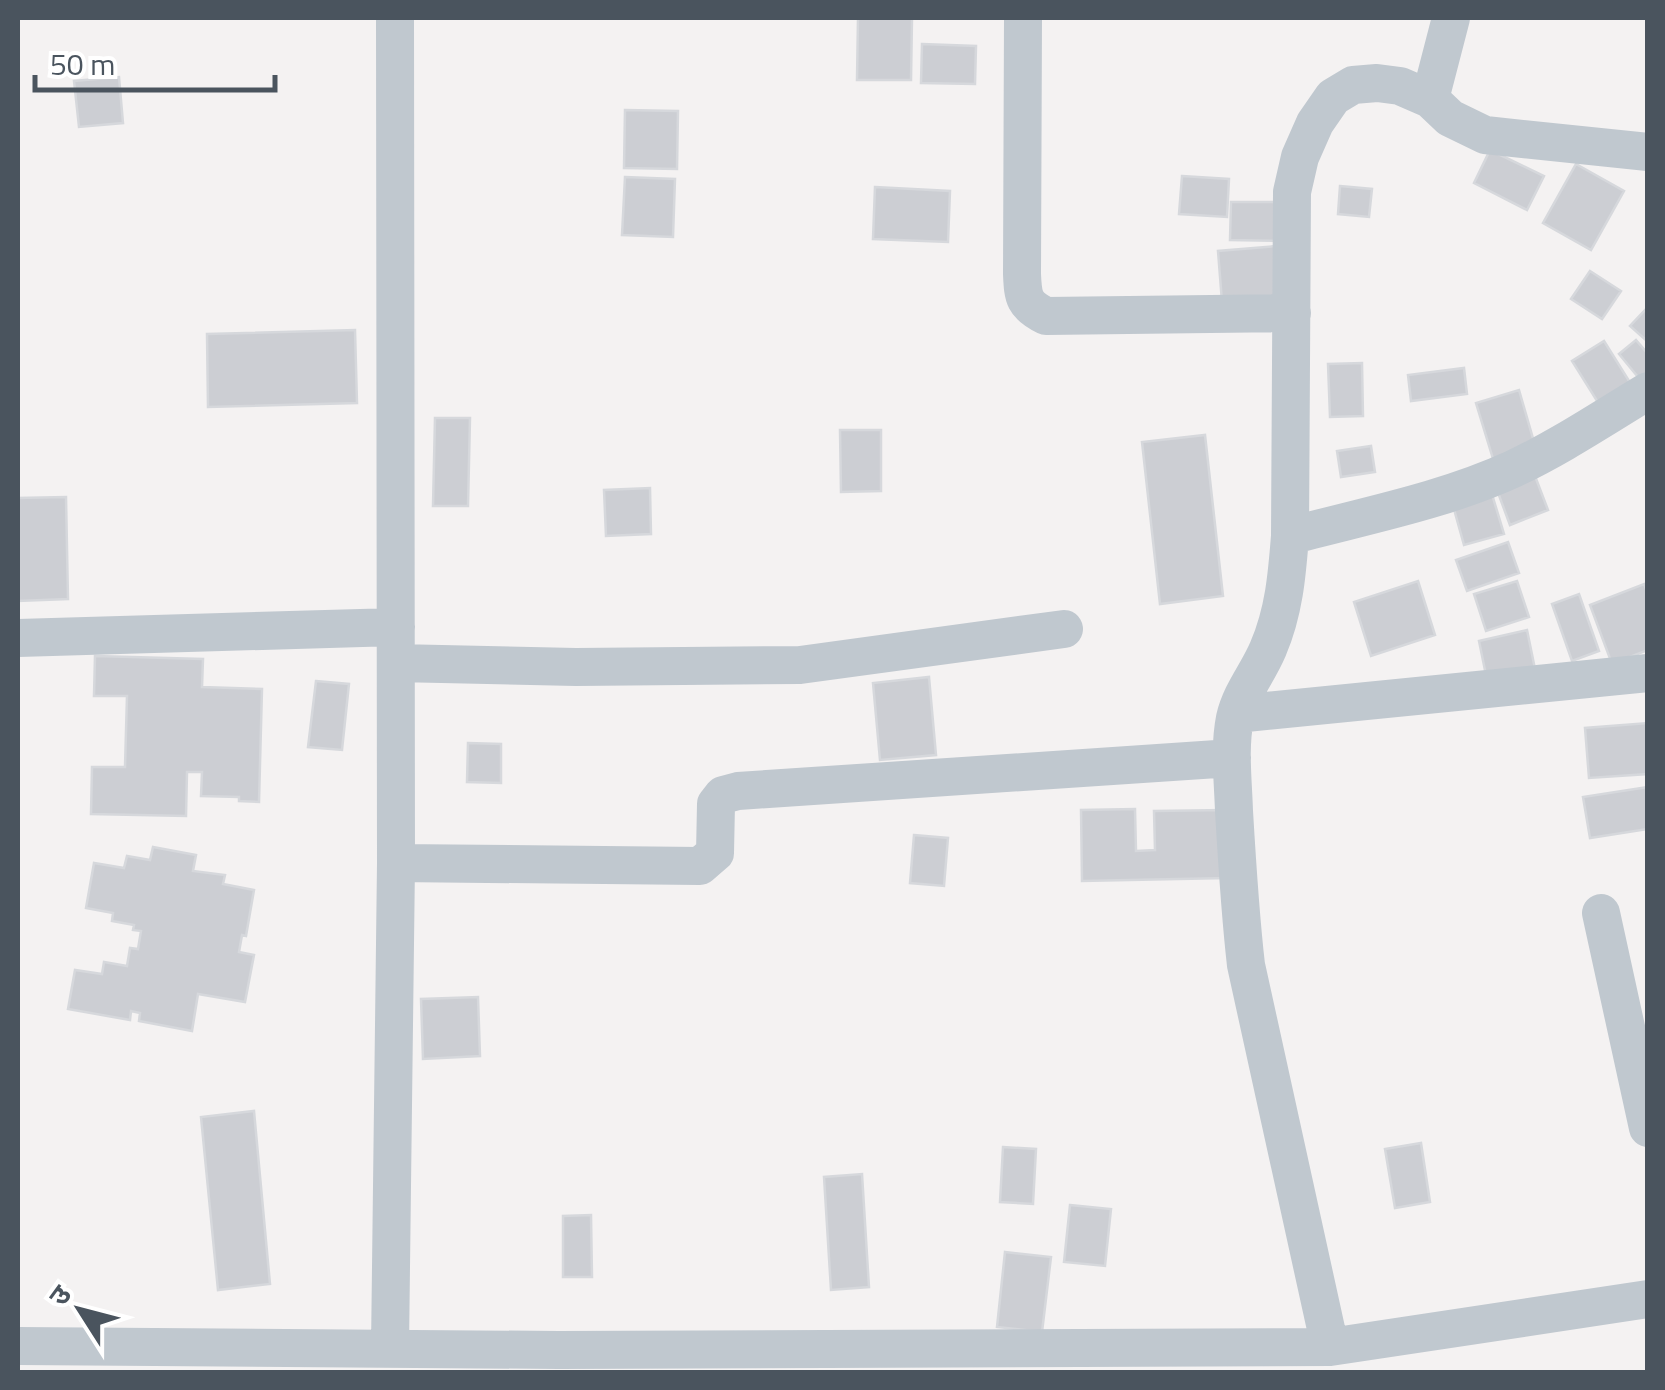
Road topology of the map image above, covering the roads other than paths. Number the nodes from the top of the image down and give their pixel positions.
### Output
1 (395, 18) edge
2 (1022, 18) edge
3 (1451, 18) edge
4 (1430, 99) junction
5 (1648, 152) edge
6 (1292, 313) junction
7 (1648, 391) edge
8 (1290, 536) junction
9 (1064, 629) dead end
10 (18, 638) edge
11 (396, 645) junction
12 (1648, 673) edge
13 (1236, 714) junction
14 (1232, 758) junction
15 (396, 863) junction
16 (1601, 913) dead end
17 (1648, 1128) edge
18 (1648, 1299) edge
19 (18, 1346) edge
20 (1330, 1347) junction
21 (390, 1348) junction

1 - 11 street
2 - 6 street
3 - 4 street
4 - 5 street
4 - 6 street
6 - 8 street
7 - 8 street
8 - 13 street
9 - 11 street
10 - 11 street
11 - 15 street
12 - 13 street
13 - 14 street
14 - 15 street
14 - 20 street
15 - 21 street
16 - 17 street
18 - 20 street
19 - 21 street
20 - 21 street

